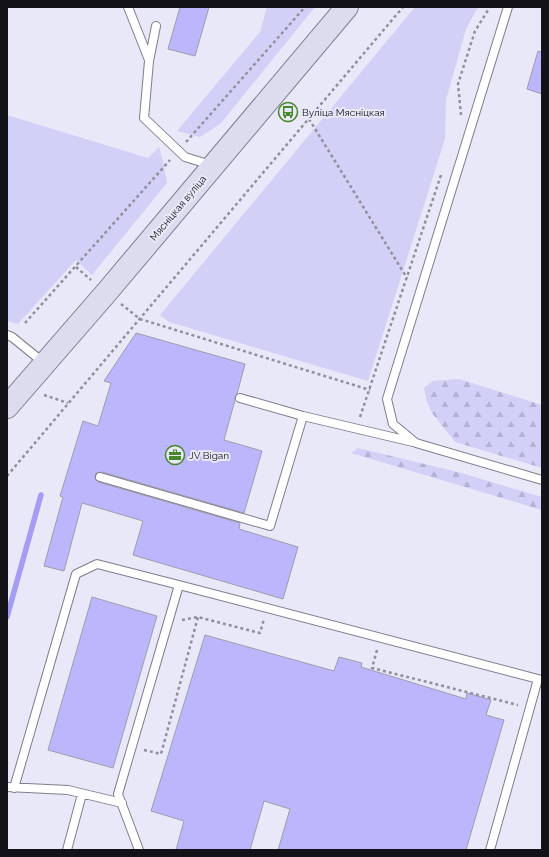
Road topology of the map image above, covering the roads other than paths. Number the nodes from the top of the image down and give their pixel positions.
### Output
1 (128, 7) edge
2 (347, 7) edge
3 (508, 7) edge
4 (156, 26) dead end
5 (149, 61) junction
6 (214, 165) junction
7 (7, 335) edge
8 (44, 363) junction
9 (240, 398) dead end
10 (7, 407) edge
11 (303, 416) junction
12 (416, 443) junction
13 (100, 477) dead end
14 (542, 480) edge
15 (179, 585) junction
16 (540, 680) edge
17 (11, 788) edge
18 (82, 794) junction
19 (122, 803) junction
20 (67, 850) edge
21 (139, 850) edge
22 (490, 850) edge

1 - 5 lane
2 - 6 main road, Мясніцкая вуліца
3 - 12 lane
4 - 5 lane
5 - 6 lane
6 - 8 main road, Мясніцкая вуліца
7 - 8 lane
8 - 10 main road, Мясніцкая вуліца
9 - 11 lane
11 - 12 lane
11 - 13 lane
12 - 14 lane
15 - 16 lane
15 - 17 lane
15 - 19 lane
16 - 22 lane
17 - 18 lane
18 - 19 lane
18 - 20 lane
19 - 21 lane

